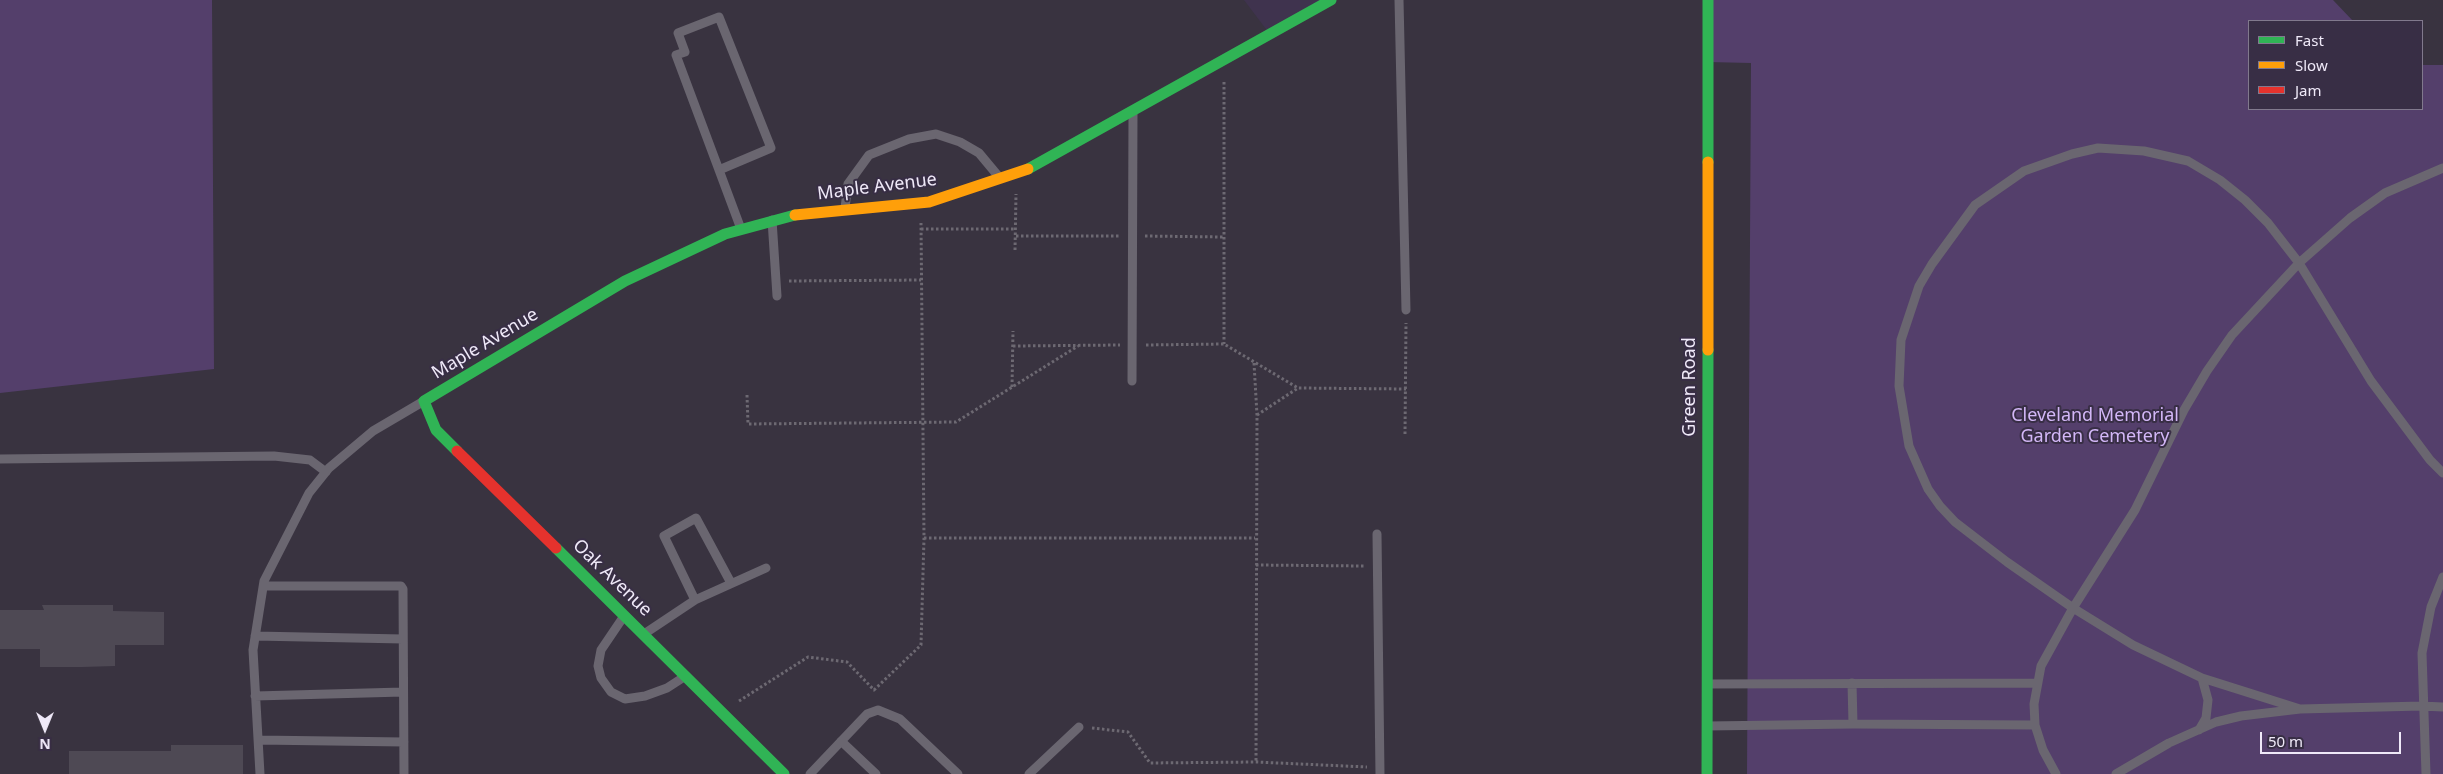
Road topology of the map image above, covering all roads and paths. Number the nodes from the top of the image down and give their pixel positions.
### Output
1 (1331, 0) edge
2 (1399, 0) edge
3 (1708, 0) edge
4 (1224, 58) junction
5 (1133, 111) junction
6 (2443, 168) edge
7 (719, 170) junction
8 (1016, 174) junction
9 (1001, 179) junction
10 (920, 203) junction
11 (845, 210) junction
12 (772, 220) junction
13 (741, 229) junction
14 (921, 229) junction
15 (1016, 229) junction
16 (1015, 250) dead end
17 (2298, 263) junction
18 (921, 280) junction
19 (776, 281) junction
20 (777, 296) dead end
21 (1406, 310) joint
22 (1013, 331) dead end
23 (1078, 346) dead end
24 (1254, 362) junction
25 (1132, 381) dead end
26 (1012, 387) junction
27 (1298, 388) junction
28 (1406, 389) junction
29 (747, 395) dead end
30 (424, 401) junction
31 (1257, 416) junction
32 (923, 422) junction
33 (1405, 434) dead end
34 (0, 459) edge
35 (326, 472) junction
36 (2443, 472) edge
37 (1377, 534) dead end
38 (924, 538) junction
39 (1255, 538) junction
40 (1256, 565) junction
41 (1377, 566) junction
42 (766, 568) dead end
43 (2443, 577) edge
44 (731, 583) junction
45 (264, 586) junction
46 (695, 600) junction
47 (2072, 608) junction
48 (624, 616) junction
49 (644, 634) junction
50 (255, 636) junction
51 (403, 639) junction
52 (686, 676) junction
53 (2202, 678) junction
54 (2036, 683) junction
55 (1707, 684) junction
56 (1852, 684) junction
57 (403, 692) junction
58 (256, 696) junction
59 (2422, 706) junction
60 (2443, 707) edge
61 (2300, 709) junction
62 (722, 712) junction
63 (1853, 724) junction
64 (2035, 725) junction
65 (1707, 726) junction
66 (1079, 727) joint
67 (2199, 730) junction
68 (258, 740) junction
69 (841, 741) junction
70 (404, 742) junction
71 (1256, 762) junction
72 (1380, 771) edge
73 (260, 774) edge
74 (404, 774) edge
75 (784, 774) edge
76 (810, 774) edge
77 (876, 774) edge
78 (958, 774) edge
79 (1029, 774) edge
80 (1707, 774) edge
81 (2056, 774) edge
82 (2116, 774) edge
83 (2426, 774) edge

1 - 4 street, Maple Avenue
2 - 21 lane
3 - 55 street, Green Road
4 - 5 street, Maple Avenue
4 - 24 path
5 - 8 street, Maple Avenue
5 - 25 lane
6 - 17 lane
7 - 7 lane
7 - 13 lane
8 - 9 street, Maple Avenue
8 - 15 path
9 - 10 street, Maple Avenue
9 - 11 lane
10 - 11 street, Maple Avenue
10 - 14 path
11 - 12 street, Maple Avenue
12 - 13 street, Maple Avenue
12 - 19 lane
13 - 30 street, Maple Avenue
14 - 15 path
14 - 18 path
15 - 16 path
17 - 36 lane
17 - 47 lane
17 - 47 lane
18 - 19 path
18 - 32 path
19 - 20 lane
21 - 28 path
22 - 26 path
23 - 26 path
24 - 27 path
24 - 31 path
26 - 32 path
27 - 28 path
27 - 31 path
28 - 33 path
29 - 32 path
30 - 35 lane
30 - 48 street, Oak Avenue
31 - 39 path
32 - 38 path
34 - 35 lane
35 - 45 lane
37 - 41 lane
38 - 39 path
38 - 62 path
39 - 40 path
40 - 41 path
40 - 71 path
41 - 72 lane
42 - 44 lane
43 - 59 lane
44 - 46 lane
44 - 46 lane
45 - 50 lane
45 - 51 lane
46 - 49 lane
47 - 53 lane
47 - 54 lane
48 - 49 street, Oak Avenue
48 - 52 lane
49 - 52 street, Oak Avenue
50 - 51 lane
50 - 58 lane
51 - 57 lane
52 - 62 street, Oak Avenue
53 - 61 lane
53 - 67 lane
54 - 56 lane
54 - 64 lane
55 - 56 lane
55 - 65 street, Green Road
56 - 63 lane
57 - 58 lane
57 - 70 lane
58 - 68 lane
59 - 60 lane
59 - 61 lane
59 - 83 lane
61 - 67 lane
62 - 75 street, Oak Avenue
63 - 64 lane
63 - 65 lane
64 - 81 lane
65 - 80 street, Green Road
66 - 71 path
66 - 79 lane
67 - 82 lane
68 - 70 lane
68 - 73 lane
69 - 76 lane
69 - 77 lane
69 - 78 lane
70 - 74 lane
71 - 72 path

